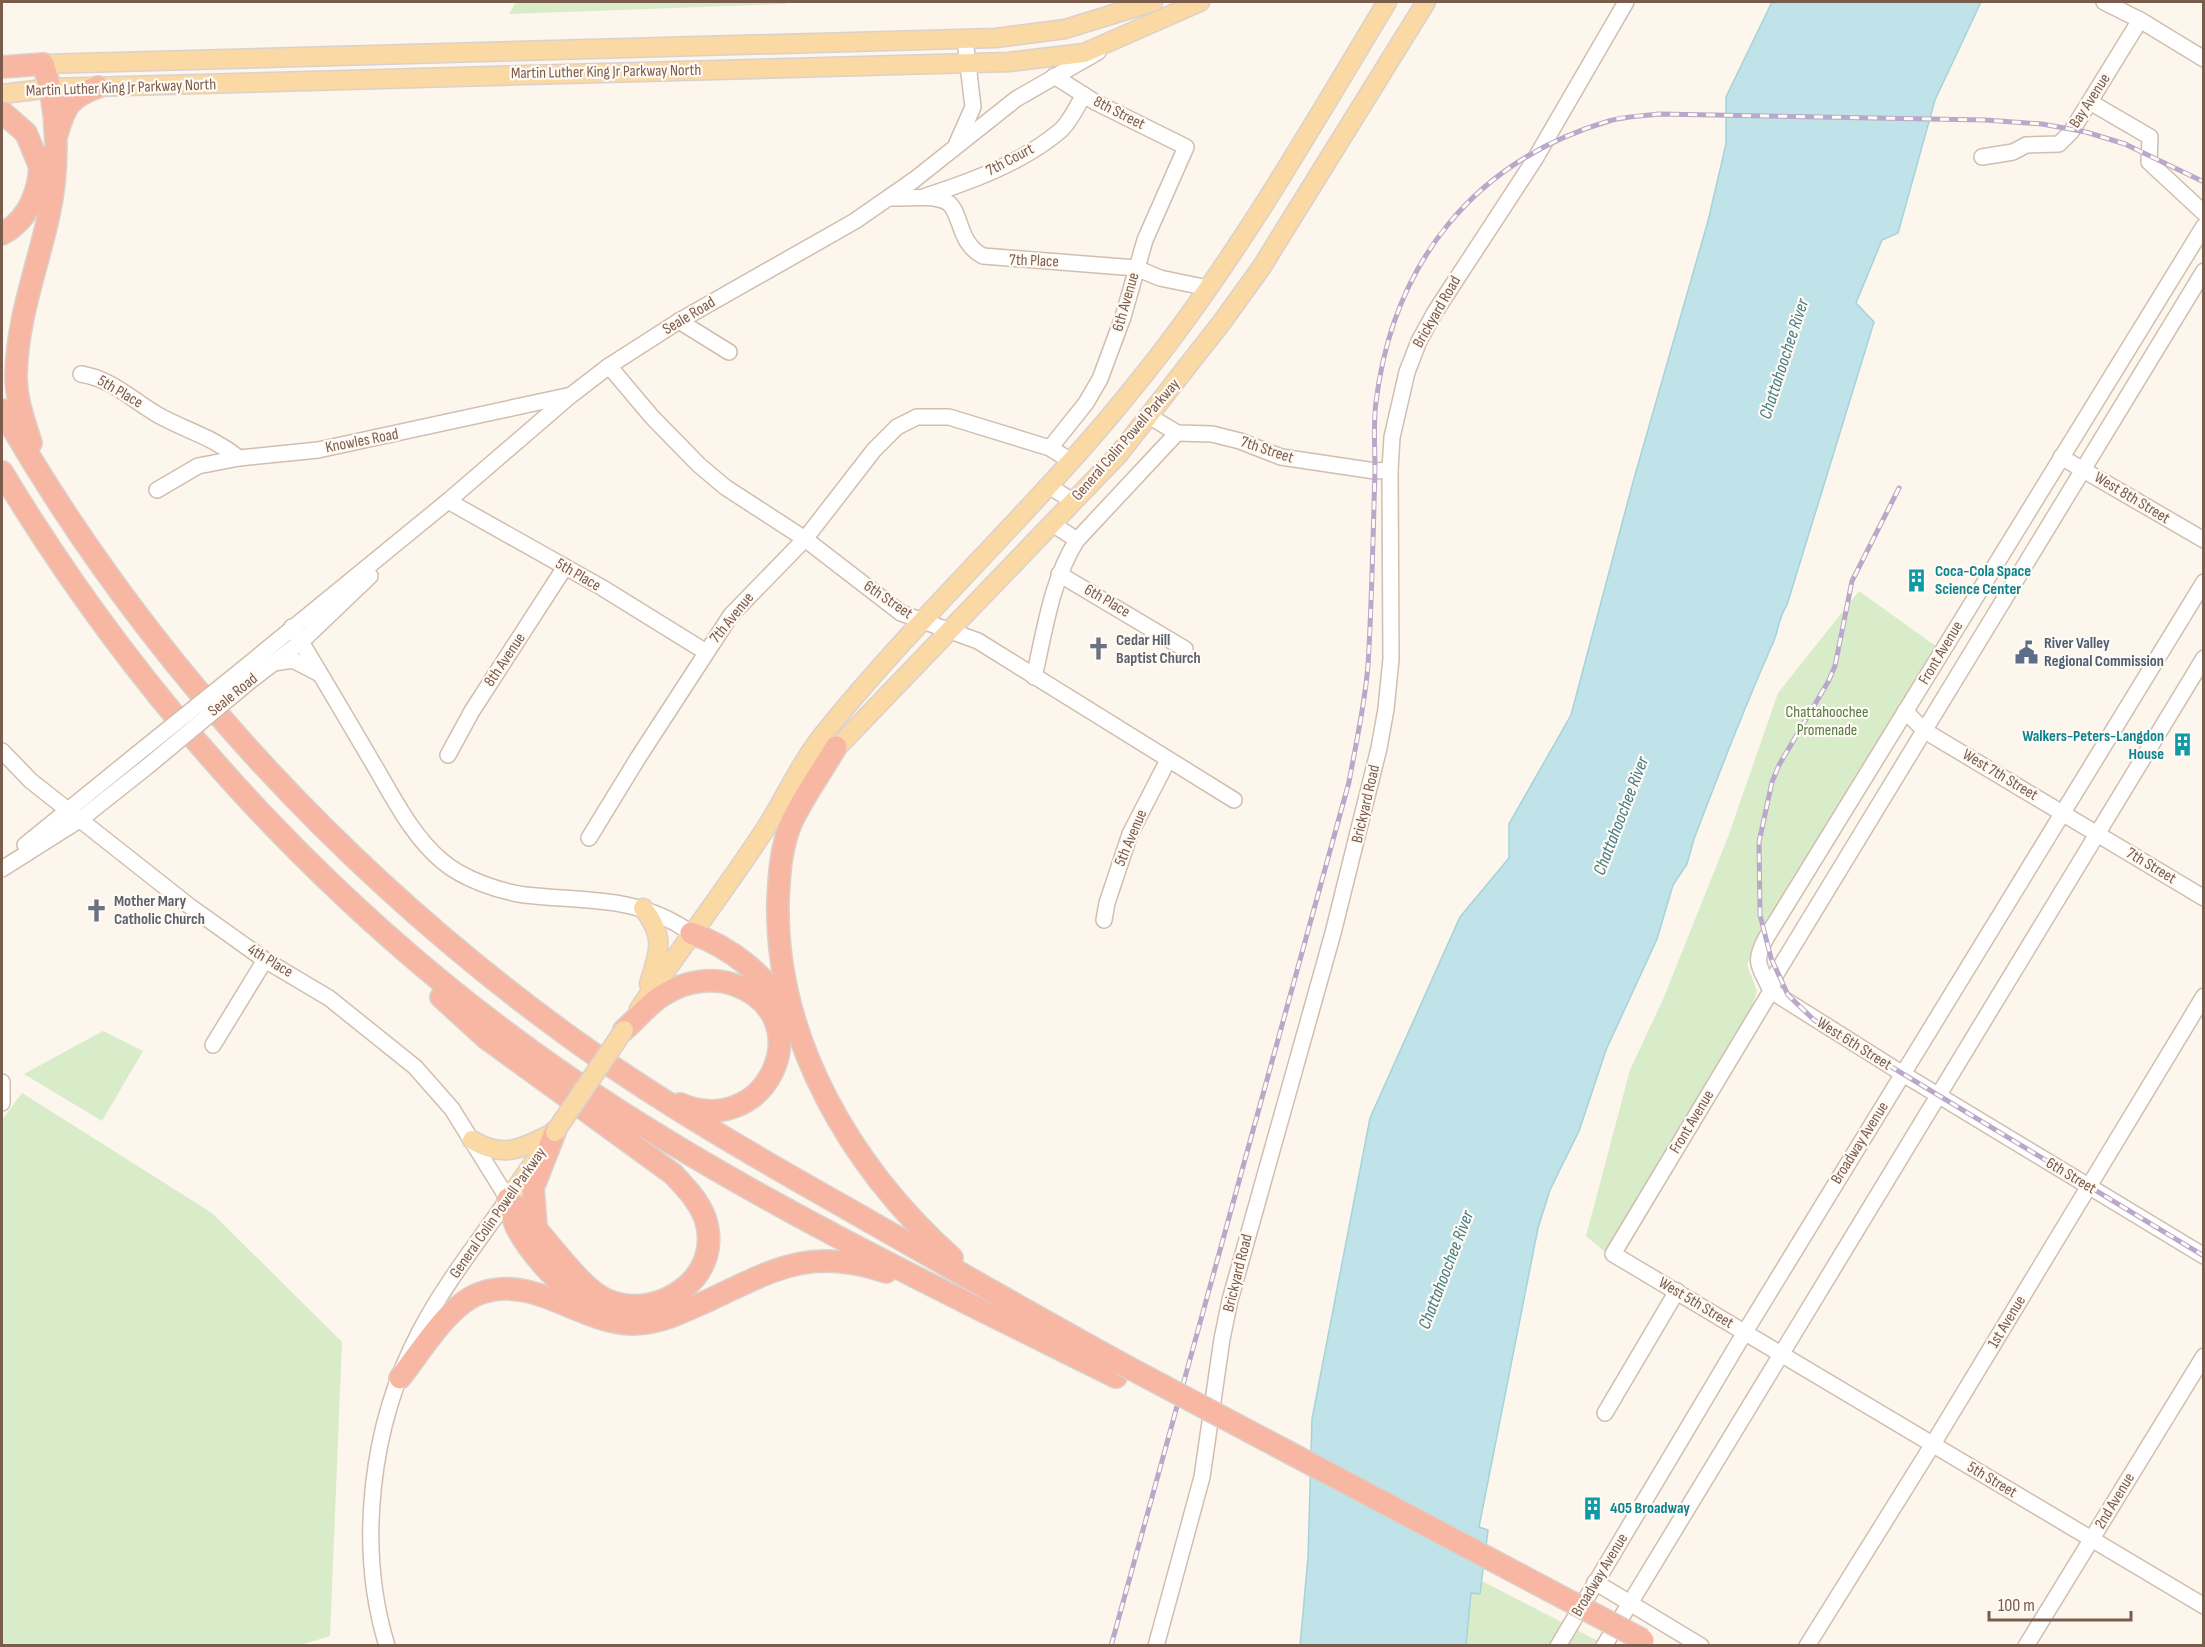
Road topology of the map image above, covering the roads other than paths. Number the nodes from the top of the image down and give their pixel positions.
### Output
1 (1153, 2) edge
2 (1200, 2) edge
3 (1388, 2) edge
4 (1426, 2) edge
5 (1626, 2) edge
6 (2104, 2) edge
7 (2140, 20) junction
8 (1121, 38) junction
9 (965, 39) junction
10 (2204, 59) edge
11 (966, 63) junction
12 (43, 64) junction
13 (2, 67) edge
14 (1054, 76) junction
15 (98, 87) junction
16 (45, 89) junction
17 (2, 94) edge
18 (1084, 95) junction
19 (2090, 102) junction
20 (2, 112) edge
21 (54, 143) junction
22 (1186, 147) joint
23 (947, 155) junction
24 (1982, 156) dead end
25 (40, 167) junction
26 (890, 198) junction
27 (917, 199) junction
28 (2204, 213) edge
29 (2204, 226) edge
30 (2, 234) edge
31 (1136, 268) junction
32 (2204, 271) edge
33 (1208, 288) junction
34 (679, 321) junction
35 (729, 352) dead end
36 (609, 366) junction
37 (81, 374) dead end
38 (570, 396) junction
39 (2, 410) edge
40 (1149, 416) junction
41 (1177, 433) junction
42 (1050, 448) junction
43 (2061, 457) junction
44 (239, 458) junction
45 (1071, 461) junction
46 (1390, 470) junction
47 (2085, 470) junction
48 (2, 472) edge
49 (43, 476) junction
50 (1049, 486) junction
51 (156, 489) dead end
52 (448, 501) junction
53 (1074, 502) junction
54 (1051, 524) junction
55 (805, 539) junction
56 (1077, 540) junction
57 (2204, 540) edge
58 (565, 567) junction
59 (1059, 574) junction
60 (2204, 582) edge
61 (922, 622) junction
62 (292, 627) junction
63 (950, 629) junction
64 (301, 642) junction
65 (1185, 649) dead end
66 (706, 652) junction
67 (2204, 658) edge
68 (274, 663) junction
69 (320, 674) junction
70 (244, 677) junction
71 (1034, 677) junction
72 (1905, 711) junction
73 (1925, 731) junction
74 (836, 747) junction
75 (2, 751) edge
76 (448, 755) dead end
77 (1168, 760) junction
78 (1234, 800) dead end
79 (68, 809) junction
80 (2064, 813) junction
81 (81, 819) junction
82 (764, 830) junction
83 (2099, 834) junction
84 (590, 838) dead end
85 (2, 867) edge
86 (2204, 898) edge
87 (643, 908) junction
88 (362, 911) junction
89 (1104, 920) dead end
90 (691, 933) junction
91 (266, 960) junction
92 (1771, 991) junction
93 (753, 992) junction
94 (2204, 996) edge
95 (645, 1001) junction
96 (624, 1030) junction
97 (801, 1039) junction
98 (213, 1045) dead end
99 (1903, 1074) junction
100 (2, 1082) edge
101 (648, 1090) junction
102 (1939, 1096) junction
103 (2, 1102) edge
104 (555, 1132) junction
105 (472, 1140) junction
106 (2089, 1188) junction
107 (508, 1199) junction
108 (536, 1226) junction
109 (1613, 1254) joint
110 (2204, 1256) edge
111 (983, 1287) junction
112 (937, 1289) junction
113 (1677, 1291) junction
114 (609, 1322) junction
115 (1744, 1332) junction
116 (1780, 1354) junction
117 (2204, 1356) edge
118 (1119, 1371) junction
119 (400, 1378) junction
120 (1605, 1413) dead end
121 (1932, 1444) junction
122 (2092, 1540) junction
123 (1595, 1582) junction
124 (1630, 1603) junction
125 (2204, 1606) edge
126 (1640, 1644) edge
127 (387, 1646) edge
128 (1156, 1646) edge
129 (1558, 1646) edge
130 (1604, 1646) edge
131 (1701, 1646) edge
132 (1807, 1646) edge
133 (2026, 1646) edge

1 - 9 main road, Martin Luther King Jr Parkway North
2 - 8 main road, Martin Luther King Jr Parkway North
3 - 33 main road, General Colin Powell Parkway
4 - 40 main road, General Colin Powell Parkway
5 - 46 street, Brickyard Road
6 - 7 street
7 - 10 street
7 - 19 street, Bay Avenue
8 - 11 main road, Martin Luther King Jr Parkway North
8 - 14 street, Seale Road
9 - 11 street, Seale Road
9 - 12 main road, Martin Luther King Jr Parkway North
11 - 15 main road, Martin Luther King Jr Parkway North
11 - 23 street, Seale Road
12 - 13 highway, Martin Luther King Jr Parkway North
12 - 16 highway
14 - 18 street, 8th Street
14 - 23 street, Seale Road
15 - 16 main road, Martin Luther King Jr Parkway North
15 - 21 highway
16 - 17 main road, Martin Luther King Jr Parkway North
16 - 21 highway
16 - 25 highway
18 - 22 street, 8th Street
18 - 27 street, 7th Court
19 - 24 street, Bay Avenue
19 - 28 street
20 - 25 highway
21 - 49 highway
22 - 31 street, 6th Avenue
23 - 26 street, Seale Road
25 - 30 highway
26 - 27 street, 7th Place
26 - 34 street, Seale Road
27 - 31 street, 7th Place
29 - 43 street, Front Avenue
31 - 33 street, 7th Place
31 - 42 street, 6th Avenue
32 - 47 street, Front Avenue
33 - 45 main road, General Colin Powell Parkway
34 - 35 street
34 - 36 street, Seale Road
36 - 38 street, Seale Road
36 - 55 street, 6th Street
37 - 44 street, 5th Place
38 - 44 street, Knowles Road
38 - 52 street, Seale Road
39 - 49 highway
40 - 41 street, 7th Street
40 - 53 main road, General Colin Powell Parkway
41 - 46 street, 7th Street
41 - 56 street
42 - 45 street
42 - 55 street, 7th Avenue
43 - 47 street, West 8th Street
43 - 72 street, Front Avenue
44 - 51 street, Knowles Road
45 - 50 main road, General Colin Powell Parkway
46 - 128 street, Brickyard Road
47 - 57 street, West 8th Street
47 - 73 street, Front Avenue
48 - 88 highway
49 - 101 highway
50 - 53 street
50 - 61 main road, General Colin Powell Parkway
52 - 58 street, 5th Place
52 - 62 street, Seale Road
52 - 64 street, Seale Road
53 - 54 main road, General Colin Powell Parkway
54 - 56 street
54 - 63 main road, General Colin Powell Parkway
55 - 61 street, 6th Street
55 - 66 street, 7th Avenue
56 - 59 street
58 - 66 street, 5th Place
58 - 76 street, 8th Avenue
59 - 65 street, 6th Place
59 - 71 street
60 - 80 street, Broadway Avenue
61 - 63 street, 6th Street
61 - 82 main road, General Colin Powell Parkway
62 - 64 street
62 - 70 street, Seale Road
63 - 71 street, 6th Street
63 - 74 main road, General Colin Powell Parkway
64 - 68 street, Seale Road
64 - 69 street
66 - 84 street, 7th Avenue
67 - 83 street
68 - 69 street
68 - 70 street, Seale Road
69 - 87 street
70 - 79 street, Seale Road, bridge
70 - 81 street, Seale Road, bridge
71 - 77 street, 6th Street
72 - 73 street, West 7th Street
72 - 92 street, Front Avenue
73 - 80 street, West 7th Street
73 - 92 street, Front Avenue
74 - 82 main road, General Colin Powell Parkway
74 - 97 highway
75 - 79 street, 4th Place
77 - 78 street, 6th Street
77 - 89 street, 5th Avenue
79 - 81 street, 4th Place
79 - 85 street, Seale Road
80 - 83 street, West 7th Street
80 - 99 street, Broadway Avenue
81 - 85 street, Seale Road
81 - 91 street, 4th Place
82 - 90 main road, General Colin Powell Parkway
83 - 86 street, 7th Street
83 - 102 street
87 - 90 street
87 - 95 main road
88 - 108 highway
88 - 112 highway
90 - 93 highway
90 - 95 main road, General Colin Powell Parkway
90 - 97 highway
91 - 98 street
91 - 105 street, 4th Place
92 - 99 street, West 6th Street
92 - 109 street, Front Avenue
93 - 96 highway
93 - 101 highway
94 - 106 street, 1st Avenue
95 - 96 main road, General Colin Powell Parkway
96 - 104 main road, General Colin Powell Parkway, bridge
97 - 111 highway
99 - 102 street, West 6th Street
99 - 115 street, Broadway Avenue
100 - 103 street
101 - 111 highway
102 - 106 street, 6th Street
102 - 116 street
104 - 105 main road
104 - 107 main road, General Colin Powell Parkway
104 - 108 highway
105 - 107 street, 4th Place
106 - 110 street, 6th Street
106 - 121 street, 1st Avenue
107 - 108 highway
107 - 114 highway
107 - 119 street, General Colin Powell Parkway
109 - 113 street, West 5th Street
111 - 118 highway
112 - 114 highway
112 - 118 highway
113 - 115 street, West 5th Street
113 - 120 street
114 - 119 highway
115 - 116 street, West 5th Street
115 - 123 street, Broadway Avenue
116 - 121 street, 5th Street
116 - 124 street
117 - 122 street, 2nd Avenue
118 - 126 highway
119 - 127 street, General Colin Powell Parkway
121 - 122 street, 5th Street
121 - 132 street, 1st Avenue
122 - 125 street, 5th Street
122 - 133 street, 2nd Avenue
123 - 124 street
123 - 129 street, Broadway Avenue
124 - 130 street
124 - 131 street

